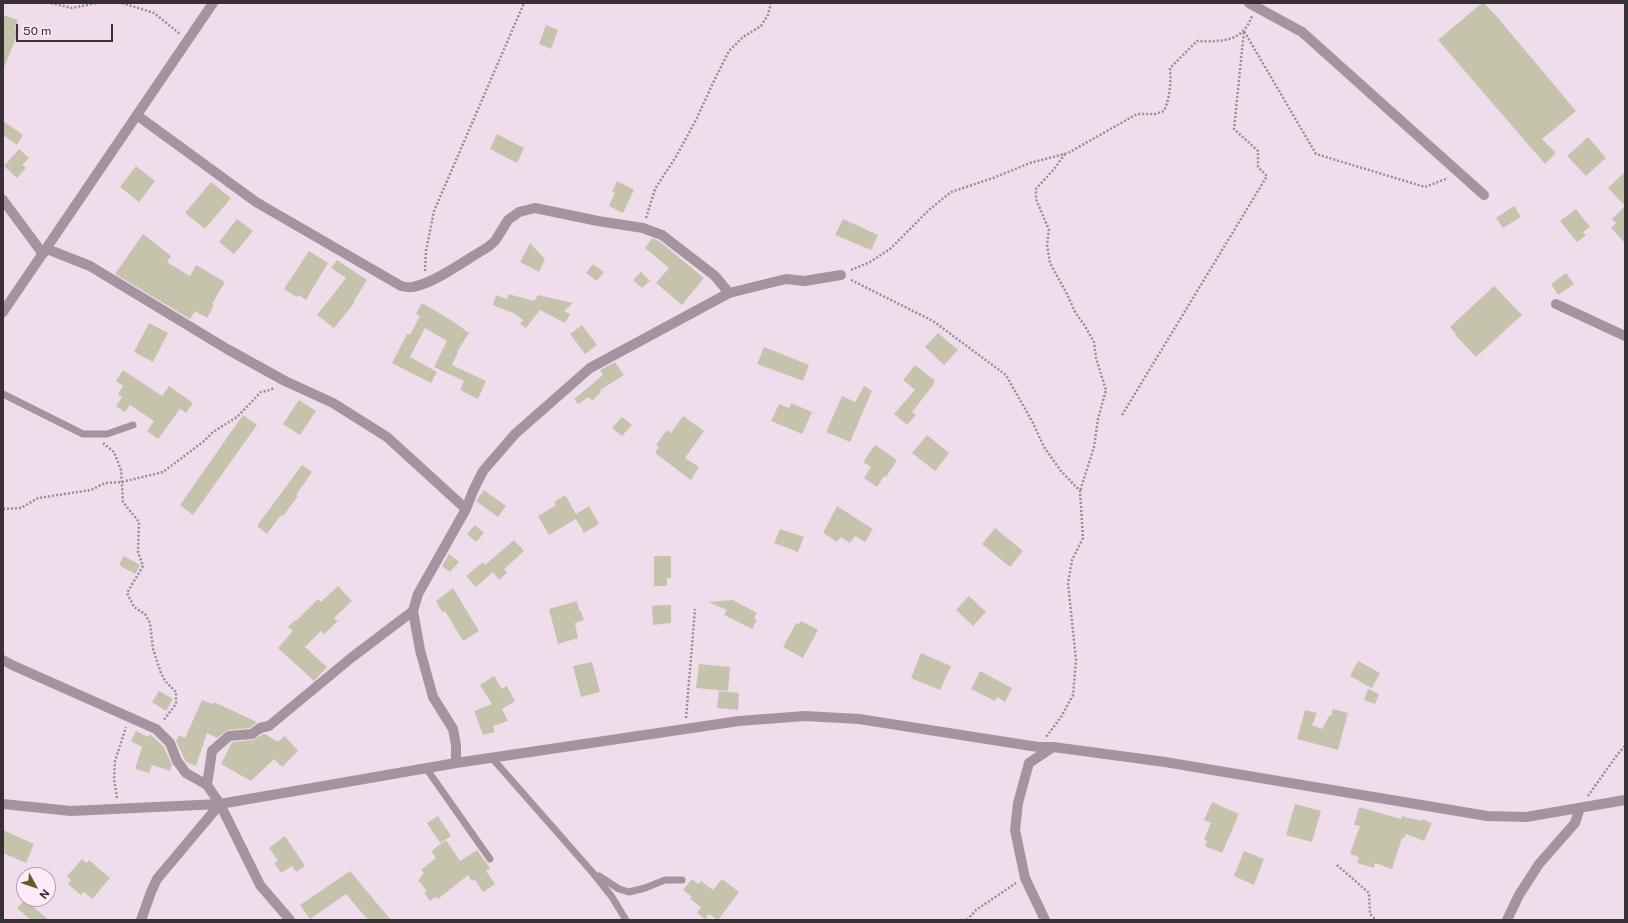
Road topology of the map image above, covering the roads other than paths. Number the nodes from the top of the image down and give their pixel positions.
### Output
1 (213, 3) edge
2 (1253, 6) edge
3 (138, 116) junction
4 (1484, 195) dead end
5 (3, 200) edge
6 (45, 251) junction
7 (841, 275) road end
8 (729, 293) junction
9 (1556, 304) dead end
10 (3, 312) edge
11 (1625, 336) edge
12 (3, 394) edge
13 (133, 425) dead end
14 (466, 509) junction
15 (412, 611) junction
16 (3, 660) edge
17 (1053, 747) junction
18 (492, 758) junction
19 (456, 763) junction
20 (426, 768) junction
21 (207, 785) junction
22 (1625, 800) edge
23 (3, 804) edge
24 (220, 804) junction
25 (1580, 808) junction
26 (490, 859) dead end
27 (593, 873) junction
28 (682, 880) dead end
29 (141, 920) edge
30 (290, 920) edge
31 (626, 920) edge
32 (1045, 920) edge
33 (1507, 920) edge

1 - 3 street
2 - 4 street
3 - 6 street
3 - 8 street
5 - 6 street
6 - 10 street
6 - 14 street
7 - 8 street
8 - 14 street
9 - 11 street
12 - 13 lane
14 - 15 street
15 - 19 street
15 - 21 street
16 - 21 street
17 - 18 street
17 - 25 street
17 - 32 street
18 - 19 street
18 - 27 lane
19 - 20 street
20 - 24 street
20 - 26 lane
21 - 24 street
22 - 25 street
23 - 24 street
24 - 29 street
24 - 30 street
25 - 33 street
27 - 28 lane
27 - 31 lane

